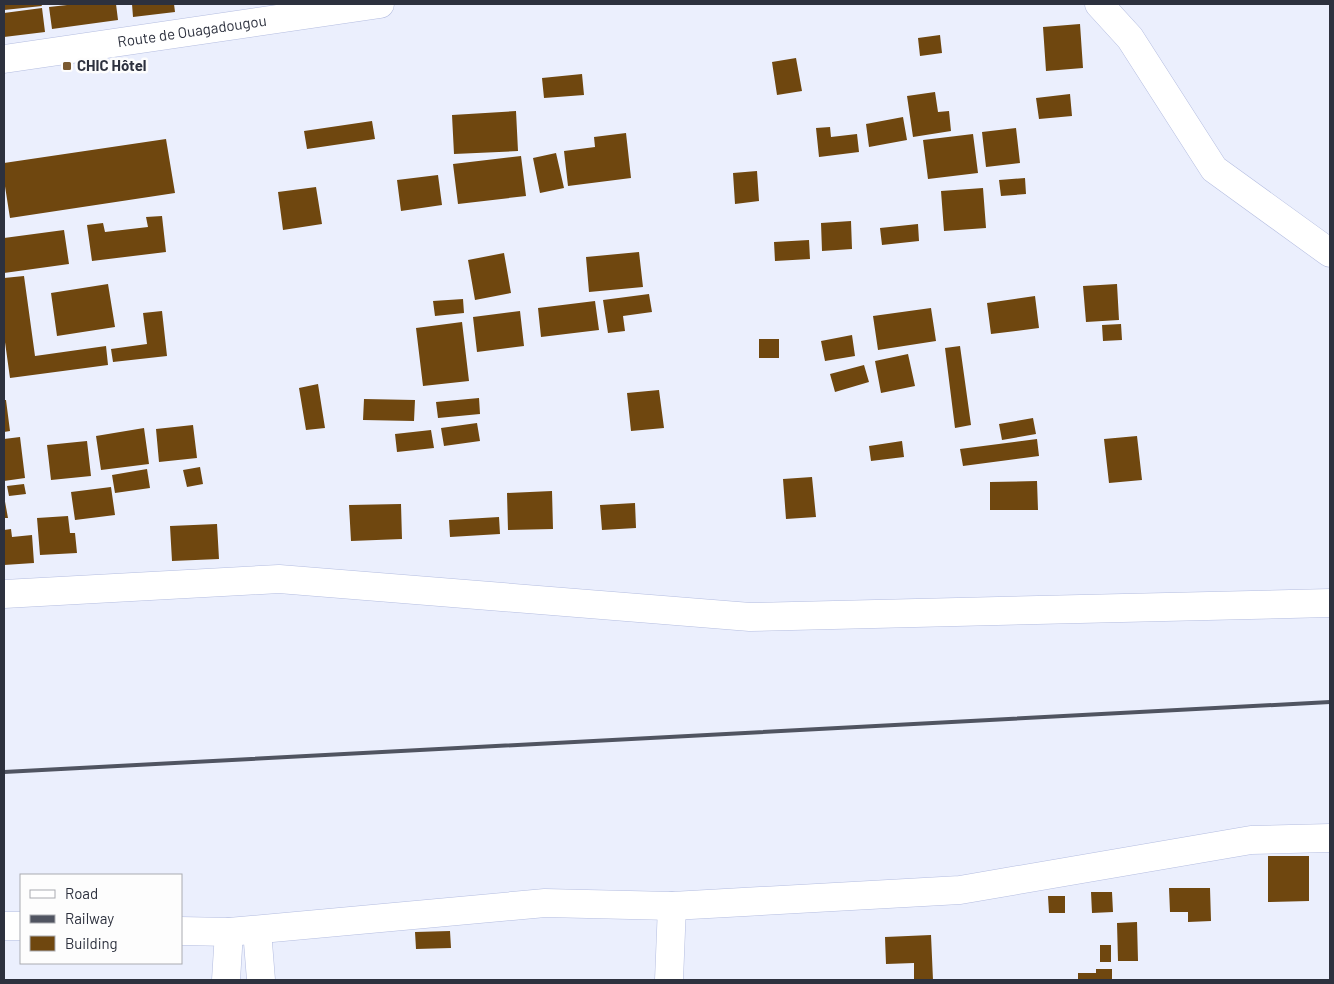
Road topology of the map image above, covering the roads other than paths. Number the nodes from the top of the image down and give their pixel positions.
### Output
1 (380, 4) edge
2 (1099, 4) edge
3 (4, 59) edge
4 (1330, 253) edge
5 (4, 594) edge
6 (1330, 603) edge
7 (1330, 838) edge
8 (672, 906) junction
9 (4, 926) edge
10 (20, 926) edge
11 (257, 930) junction
12 (182, 931) edge
13 (229, 932) junction
14 (226, 980) edge
15 (261, 980) edge
16 (669, 980) edge

1 - 3 street, Route de Ouagadougou
2 - 4 street
5 - 6 street
7 - 8 street
8 - 11 street
8 - 16 street
9 - 10 street
11 - 13 street
11 - 15 street
12 - 13 street
13 - 14 street

